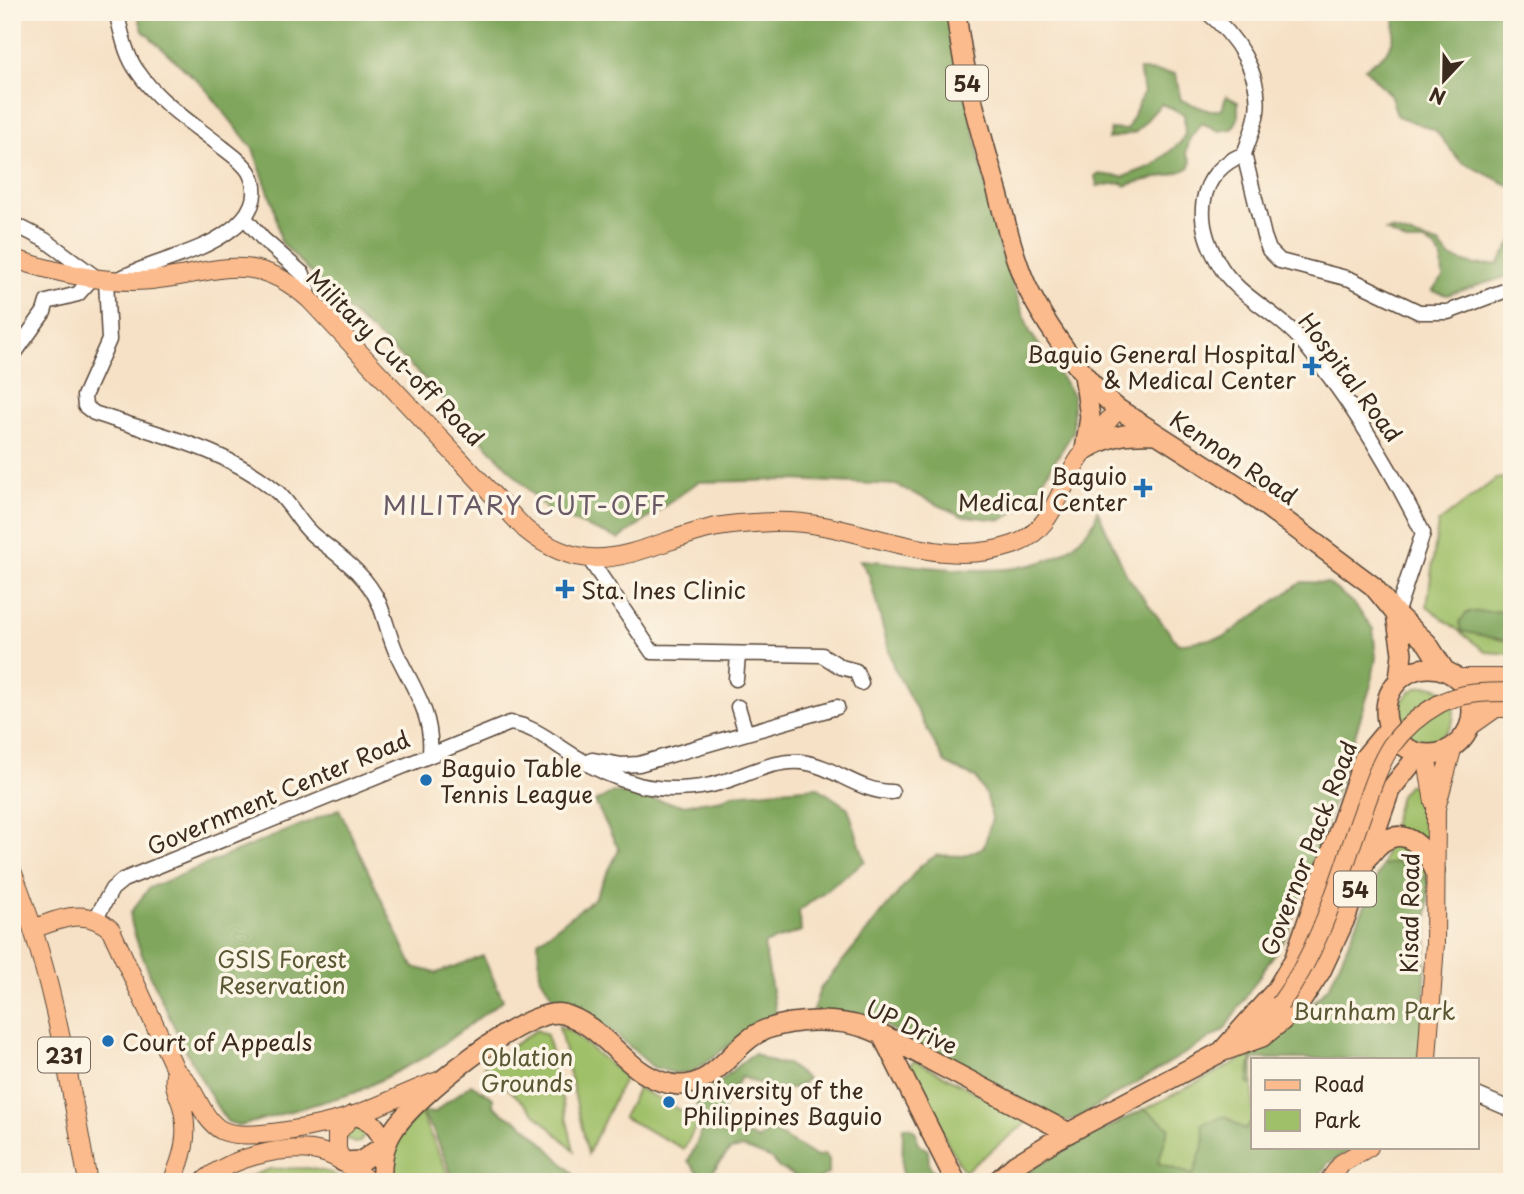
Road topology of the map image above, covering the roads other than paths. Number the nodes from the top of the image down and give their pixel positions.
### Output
1 (116, 12) edge
2 (956, 12) edge
3 (1207, 12) edge
4 (1244, 154) junction
5 (245, 218) junction
6 (12, 223) edge
7 (12, 258) edge
8 (106, 278) junction
9 (1512, 288) edge
10 (310, 300) junction
11 (12, 357) edge
12 (1083, 373) junction
13 (1118, 409) junction
14 (1155, 434) junction
15 (1085, 450) junction
16 (590, 560) junction
17 (1396, 614) junction
18 (738, 656) junction
19 (1451, 674) junction
20 (1504, 677) edge
21 (736, 679) dead end
22 (1399, 680) junction
23 (861, 683) dead end
24 (1512, 692) edge
25 (1477, 693) junction
26 (738, 707) dead end
27 (837, 707) dead end
28 (1504, 708) edge
29 (1469, 727) junction
30 (1390, 729) junction
31 (746, 733) junction
32 (1453, 746) junction
33 (430, 753) junction
34 (1423, 753) junction
35 (576, 758) junction
36 (892, 792) dead end
37 (1436, 808) junction
38 (1362, 868) junction
39 (12, 871) edge
40 (1435, 871) junction
41 (96, 918) junction
42 (31, 920) junction
43 (882, 1035) junction
44 (1221, 1052) junction
45 (1427, 1058) edge
46 (176, 1071) junction
47 (445, 1078) junction
48 (1478, 1095) edge
49 (1512, 1110) edge
50 (352, 1116) junction
51 (227, 1133) junction
52 (1069, 1133) junction
53 (386, 1144) junction
54 (1367, 1148) edge
55 (344, 1161) junction
56 (180, 1163) junction
57 (234, 1163) junction
58 (208, 1177) edge
59 (88, 1182) edge
60 (172, 1182) edge
61 (369, 1182) edge
62 (382, 1182) edge
63 (956, 1182) edge
64 (996, 1182) edge
65 (1328, 1182) edge

1 - 5 street
2 - 12 highway, Kennon Road / 54
3 - 4 street
4 - 9 street
4 - 17 street, Hospital Road
5 - 8 street
5 - 10 street
6 - 8 street
7 - 8 main road, Military Cut-off Road
8 - 10 main road, Military Cut-off Road
8 - 11 street
8 - 33 street, Government Center Road
10 - 16 main road, Military Cut-off Road
12 - 13 highway, Kennon Road / 54
12 - 15 highway
13 - 14 highway, Kennon Road / 54
13 - 15 main road, Military Cut-off Road
14 - 15 highway
14 - 17 highway, Kennon Road / 54
15 - 16 main road, Military Cut-off Road
16 - 18 street
17 - 19 highway, Kennon Road / 54
17 - 22 highway
18 - 21 street
18 - 23 street
19 - 20 main road
19 - 22 highway
19 - 29 highway, 54
20 - 25 main road
22 - 30 highway
24 - 25 main road, bridge
25 - 28 main road
25 - 44 main road, bridge
26 - 31 street
27 - 31 street
28 - 29 main road
29 - 32 highway
30 - 34 highway
30 - 44 highway, Governor Pack Road / 54
31 - 35 street
32 - 34 highway
32 - 37 main road, Kisad Road
33 - 35 street
33 - 41 street, Government Center Road
34 - 37 main road, Kisad Road
34 - 38 highway, Governor Pack Road / 54
35 - 36 street
37 - 40 main road, Kisad Road
38 - 40 highway
38 - 44 highway, Governor Pack Road / 54
39 - 42 main road, 231
40 - 45 main road, Kisad Road
41 - 42 main road
41 - 46 main road
42 - 59 main road, 231
43 - 47 highway, UP Drive
43 - 52 highway, UP Drive
43 - 63 highway
44 - 52 highway, Governor Pack Road / 54
46 - 51 main road
46 - 56 main road
47 - 50 main road, UP Drive
47 - 53 highway, UP Drive
48 - 49 street
50 - 51 main road, UP Drive
50 - 53 highway
50 - 55 main road
51 - 57 main road
52 - 64 highway, Governor Pack Road / 54
53 - 55 highway
53 - 62 highway, UP Drive
54 - 65 main road
55 - 57 main road
55 - 61 main road
56 - 58 main road
56 - 60 main road
57 - 58 main road

